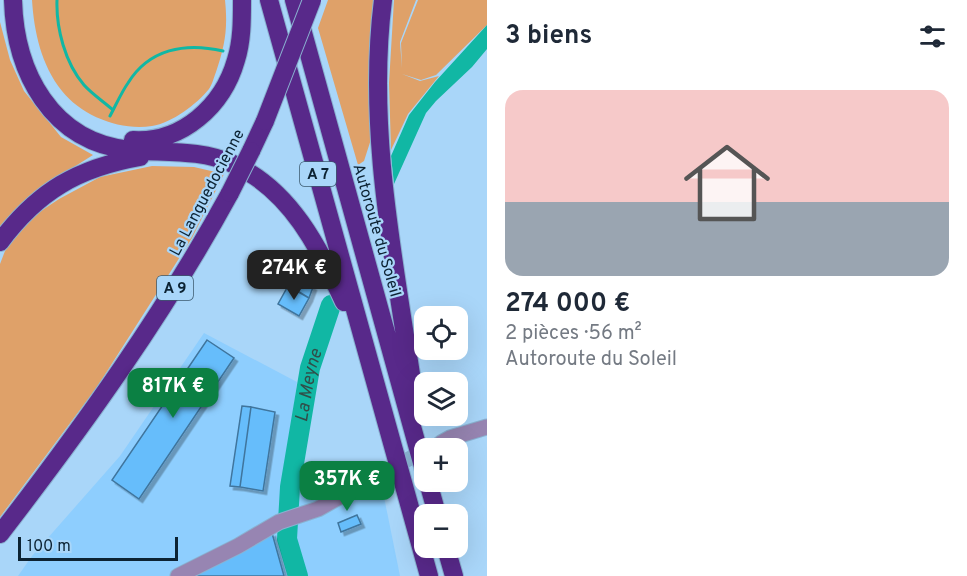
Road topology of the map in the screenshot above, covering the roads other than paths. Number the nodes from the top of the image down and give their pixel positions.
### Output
1 (13, 0) edge
2 (20, 0) edge
3 (242, 0) edge
4 (269, 0) edge
5 (294, 0) edge
6 (312, 0) edge
7 (383, 0) edge
8 (168, 152) junction
9 (0, 242) edge
10 (366, 348) junction
11 (487, 427) edge
12 (415, 438) edge
13 (421, 438) edge
14 (450, 438) edge
15 (380, 474) tunnel mouth
16 (0, 534) edge
17 (449, 558) edge
18 (178, 576) edge
19 (429, 576) edge
20 (454, 576) edge

1 - 8 highway
2 - 3 highway
4 - 10 highway, A 7
5 - 12 highway, Autoroute du Soleil / A 7
6 - 16 highway, La Languedocienne / A 9, bridge
7 - 13 highway
8 - 9 highway
8 - 10 highway
10 - 19 highway, A 7
11 - 14 street
15 - 18 street
17 - 20 highway

